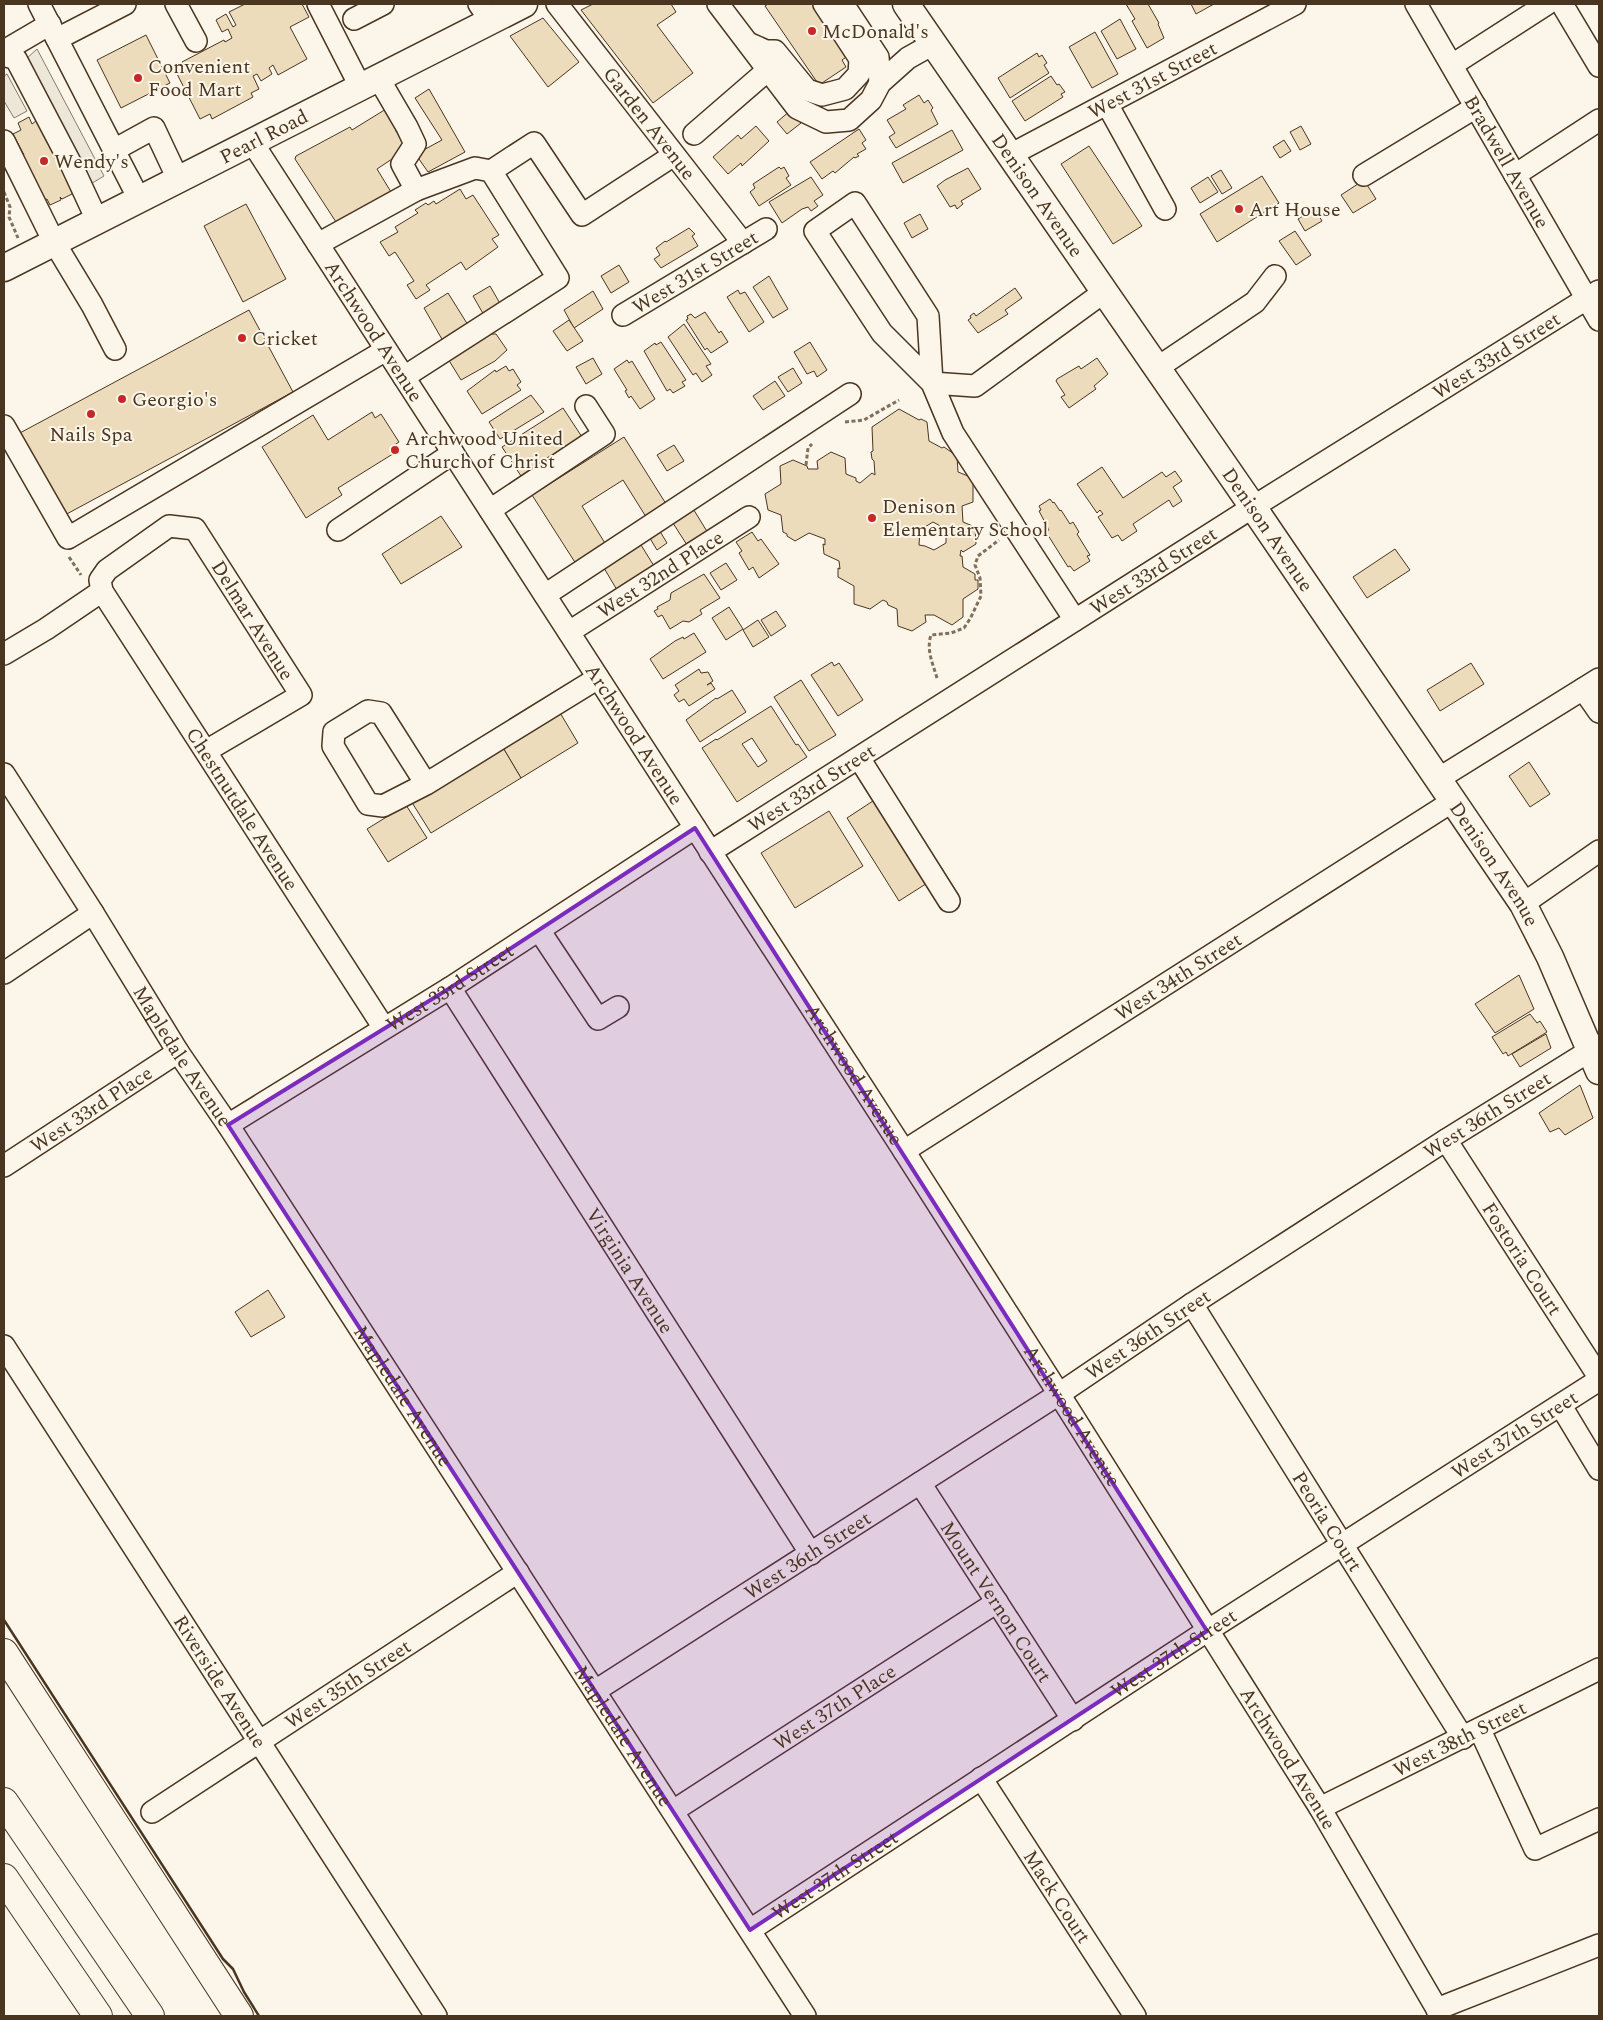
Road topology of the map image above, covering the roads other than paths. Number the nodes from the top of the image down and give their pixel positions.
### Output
1 (39, 4) edge
2 (125, 4) edge
3 (176, 4) edge
4 (318, 4) edge
5 (383, 4) edge
6 (524, 4) edge
7 (557, 4) edge
8 (718, 4) edge
9 (824, 4) edge
10 (843, 4) edge
11 (906, 4) edge
12 (1295, 4) edge
13 (1416, 4) edge
14 (1547, 4) edge
15 (1562, 4) edge
16 (485, 12) edge
17 (354, 20) dead end
18 (53, 32) junction
19 (196, 41) dead end
20 (933, 44) junction
21 (4, 53) edge
22 (761, 55) junction
23 (878, 56) junction
24 (908, 58) junction
25 (1452, 65) junction
26 (1599, 66) edge
27 (880, 83) junction
28 (370, 84) junction
29 (1107, 104) junction
30 (1476, 107) junction
31 (1599, 120) edge
32 (694, 134) dead end
33 (4, 142) edge
34 (252, 142) junction
35 (114, 150) junction
36 (674, 155) junction
37 (1010, 155) junction
38 (491, 171) junction
39 (1364, 175) dead end
40 (1515, 175) junction
41 (178, 179) junction
42 (416, 190) junction
43 (139, 199) junction
44 (1165, 209) dead end
45 (97, 220) junction
46 (766, 229) dead end
47 (54, 242) junction
48 (743, 243) junction
49 (318, 244) junction
50 (4, 268) edge
51 (1275, 276) dead end
52 (1104, 292) junction
53 (1593, 295) edge
54 (623, 315) dead end
55 (1599, 320) edge
56 (115, 349) dead end
57 (386, 350) junction
58 (1157, 368) junction
59 (404, 377) junction
60 (932, 383) junction
61 (850, 394) dead end
62 (586, 406) dead end
63 (4, 426) edge
64 (453, 453) junction
65 (1253, 507) junction
66 (490, 510) junction
67 (749, 517) dead end
68 (338, 530) dead end
69 (102, 591) junction
70 (545, 595) junction
71 (1075, 620) junction
72 (569, 632) junction
73 (4, 654) edge
74 (598, 678) junction
75 (1591, 684) edge
76 (1599, 712) edge
77 (206, 752) junction
78 (859, 758) junction
79 (4, 774) edge
80 (1438, 780) junction
81 (426, 784) junction
82 (1453, 801) junction
83 (695, 828) junction
84 (1599, 851) edge
85 (710, 852) junction
86 (949, 901) dead end
87 (1523, 904) junction
88 (93, 914) junction
89 (539, 930) junction
90 (4, 973) edge
91 (450, 988) junction
92 (618, 1007) dead end
93 (384, 1028) junction
94 (178, 1052) junction
95 (1596, 1055) edge
96 (228, 1125) junction
97 (1446, 1140) junction
98 (904, 1151) junction
99 (4, 1166) edge
100 (1192, 1304) junction
101 (4, 1346) edge
102 (1599, 1379) edge
103 (1059, 1394) junction
104 (1561, 1406) junction
105 (1599, 1470) edge
106 (920, 1483) junction
107 (1343, 1546) junction
108 (811, 1554) junction
109 (518, 1572) junction
110 (997, 1602) junction
111 (1207, 1631) junction
112 (4, 1653) edge
113 (1599, 1669) edge
114 (595, 1692) junction
115 (1073, 1720) junction
116 (1471, 1734) junction
117 (259, 1741) junction
118 (981, 1778) junction
119 (4, 1802) edge
120 (1320, 1808) junction
121 (673, 1811) junction
122 (152, 1812) dead end
123 (1599, 1819) edge
124 (4, 1878) edge
125 (750, 1930) junction
126 (1599, 1945) edge
127 (1438, 2013) edge
128 (98, 2016) edge
129 (150, 2016) edge
130 (239, 2016) edge
131 (436, 2016) edge
132 (805, 2016) edge
133 (1135, 2016) edge

1 - 18 street
2 - 18 street
3 - 19 street
4 - 28 street
5 - 17 street
6 - 16 main road, Pearl Road
7 - 36 street, Garden Avenue
8 - 22 street
9 - 22 street
10 - 23 street
11 - 20 main road, Denison Avenue
12 - 29 street, West 31st Street
13 - 25 street, Bradwell Avenue
14 - 25 street
15 - 26 street
16 - 28 main road, Pearl Road
18 - 21 street
18 - 35 street
20 - 24 street
20 - 37 main road, Denison Avenue
21 - 45 street
22 - 27 street
22 - 32 street
23 - 24 street
23 - 27 street
24 - 27 street
25 - 30 street, Bradwell Avenue
28 - 34 main road, Pearl Road
28 - 42 street
29 - 37 street, West 31st Street
29 - 44 street
30 - 39 street
30 - 40 street, Bradwell Avenue
31 - 40 street
33 - 47 street
34 - 41 main road, Pearl Road
34 - 49 street, Archwood Avenue
35 - 41 street
35 - 43 street
36 - 38 street
36 - 48 street, Garden Avenue
37 - 52 main road, Denison Avenue
38 - 42 street
38 - 59 street
40 - 53 street, Bradwell Avenue
41 - 43 main road, Pearl Road
42 - 49 street
43 - 45 main road, Pearl Road
45 - 47 main road, Pearl Road
46 - 48 street, West 31st Street
47 - 50 main road, Pearl Road
47 - 56 street
48 - 54 street, West 31st Street
49 - 57 street, Archwood Avenue
51 - 58 street
52 - 58 main road, Denison Avenue
52 - 60 street
53 - 55 street, Bradwell Avenue
53 - 65 street, West 33rd Street
57 - 59 street, Archwood Avenue
57 - 63 street
58 - 65 main road, Denison Avenue
59 - 64 street, Archwood Avenue
60 - 60 street
60 - 71 street
61 - 70 street
62 - 66 street
64 - 66 street, Archwood Avenue
64 - 68 street
65 - 71 street, West 33rd Street
65 - 80 main road, Denison Avenue
66 - 70 street, Archwood Avenue
67 - 72 street, West 32nd Place
69 - 73 street
69 - 77 street, Chestnutdale Avenue
69 - 77 street, Delmar Avenue
70 - 72 street, Archwood Avenue
71 - 78 street, West 33rd Street
72 - 74 street, Archwood Avenue
74 - 81 street
74 - 83 street, Archwood Avenue
75 - 76 street
75 - 80 street
77 - 93 street, Chestnutdale Avenue
78 - 85 street, West 33rd Street
78 - 86 street
79 - 88 street, Mapledale Avenue
80 - 82 main road, Denison Avenue
81 - 81 street
82 - 87 main road, Denison Avenue
82 - 98 street, West 34th Street
83 - 85 street, Archwood Avenue
83 - 89 street, West 33rd Street
84 - 87 street
85 - 98 street, Archwood Avenue
87 - 95 main road, Denison Avenue
88 - 90 street
88 - 94 street, Mapledale Avenue
89 - 91 street, West 33rd Street
89 - 92 street
91 - 93 street, West 33rd Street
91 - 108 street, Virginia Avenue
93 - 96 street, West 33rd Street
94 - 96 street, Mapledale Avenue
94 - 99 street, West 33rd Place
95 - 97 street, West 36th Street
96 - 109 street, Mapledale Avenue
97 - 100 street, West 36th Street
97 - 102 street, Fostoria Court
98 - 103 street, Archwood Avenue
100 - 103 street, West 36th Street
100 - 107 street, Peoria Court
101 - 117 street, Riverside Avenue
102 - 104 street, West 37th Street
103 - 106 street, West 36th Street
103 - 111 street, Archwood Avenue
104 - 105 street
104 - 107 street, West 37th Street
106 - 108 street, West 36th Street
106 - 110 street, Mount Vernon Court
107 - 111 street, West 37th Street
107 - 116 street, Peoria Court
108 - 114 street, West 36th Street
109 - 114 street, Mapledale Avenue
109 - 117 street, West 35th Street
110 - 115 street, Mount Vernon Court
110 - 121 street, West 37th Place
111 - 115 street, West 37th Street
111 - 120 street, Archwood Avenue
112 - 130 highway
113 - 116 street, West 38th Street
114 - 121 street, Mapledale Avenue
115 - 118 street, West 37th Street
116 - 120 street, West 38th Street
116 - 123 street, Peoria Court
117 - 122 street, West 35th Street
117 - 131 street, Riverside Avenue
118 - 125 street, West 37th Street
118 - 133 street, Mack Court
119 - 129 highway
120 - 127 street, Archwood Avenue
121 - 125 street, Mapledale Avenue
124 - 128 highway
125 - 132 street, Mapledale Avenue
126 - 127 street

